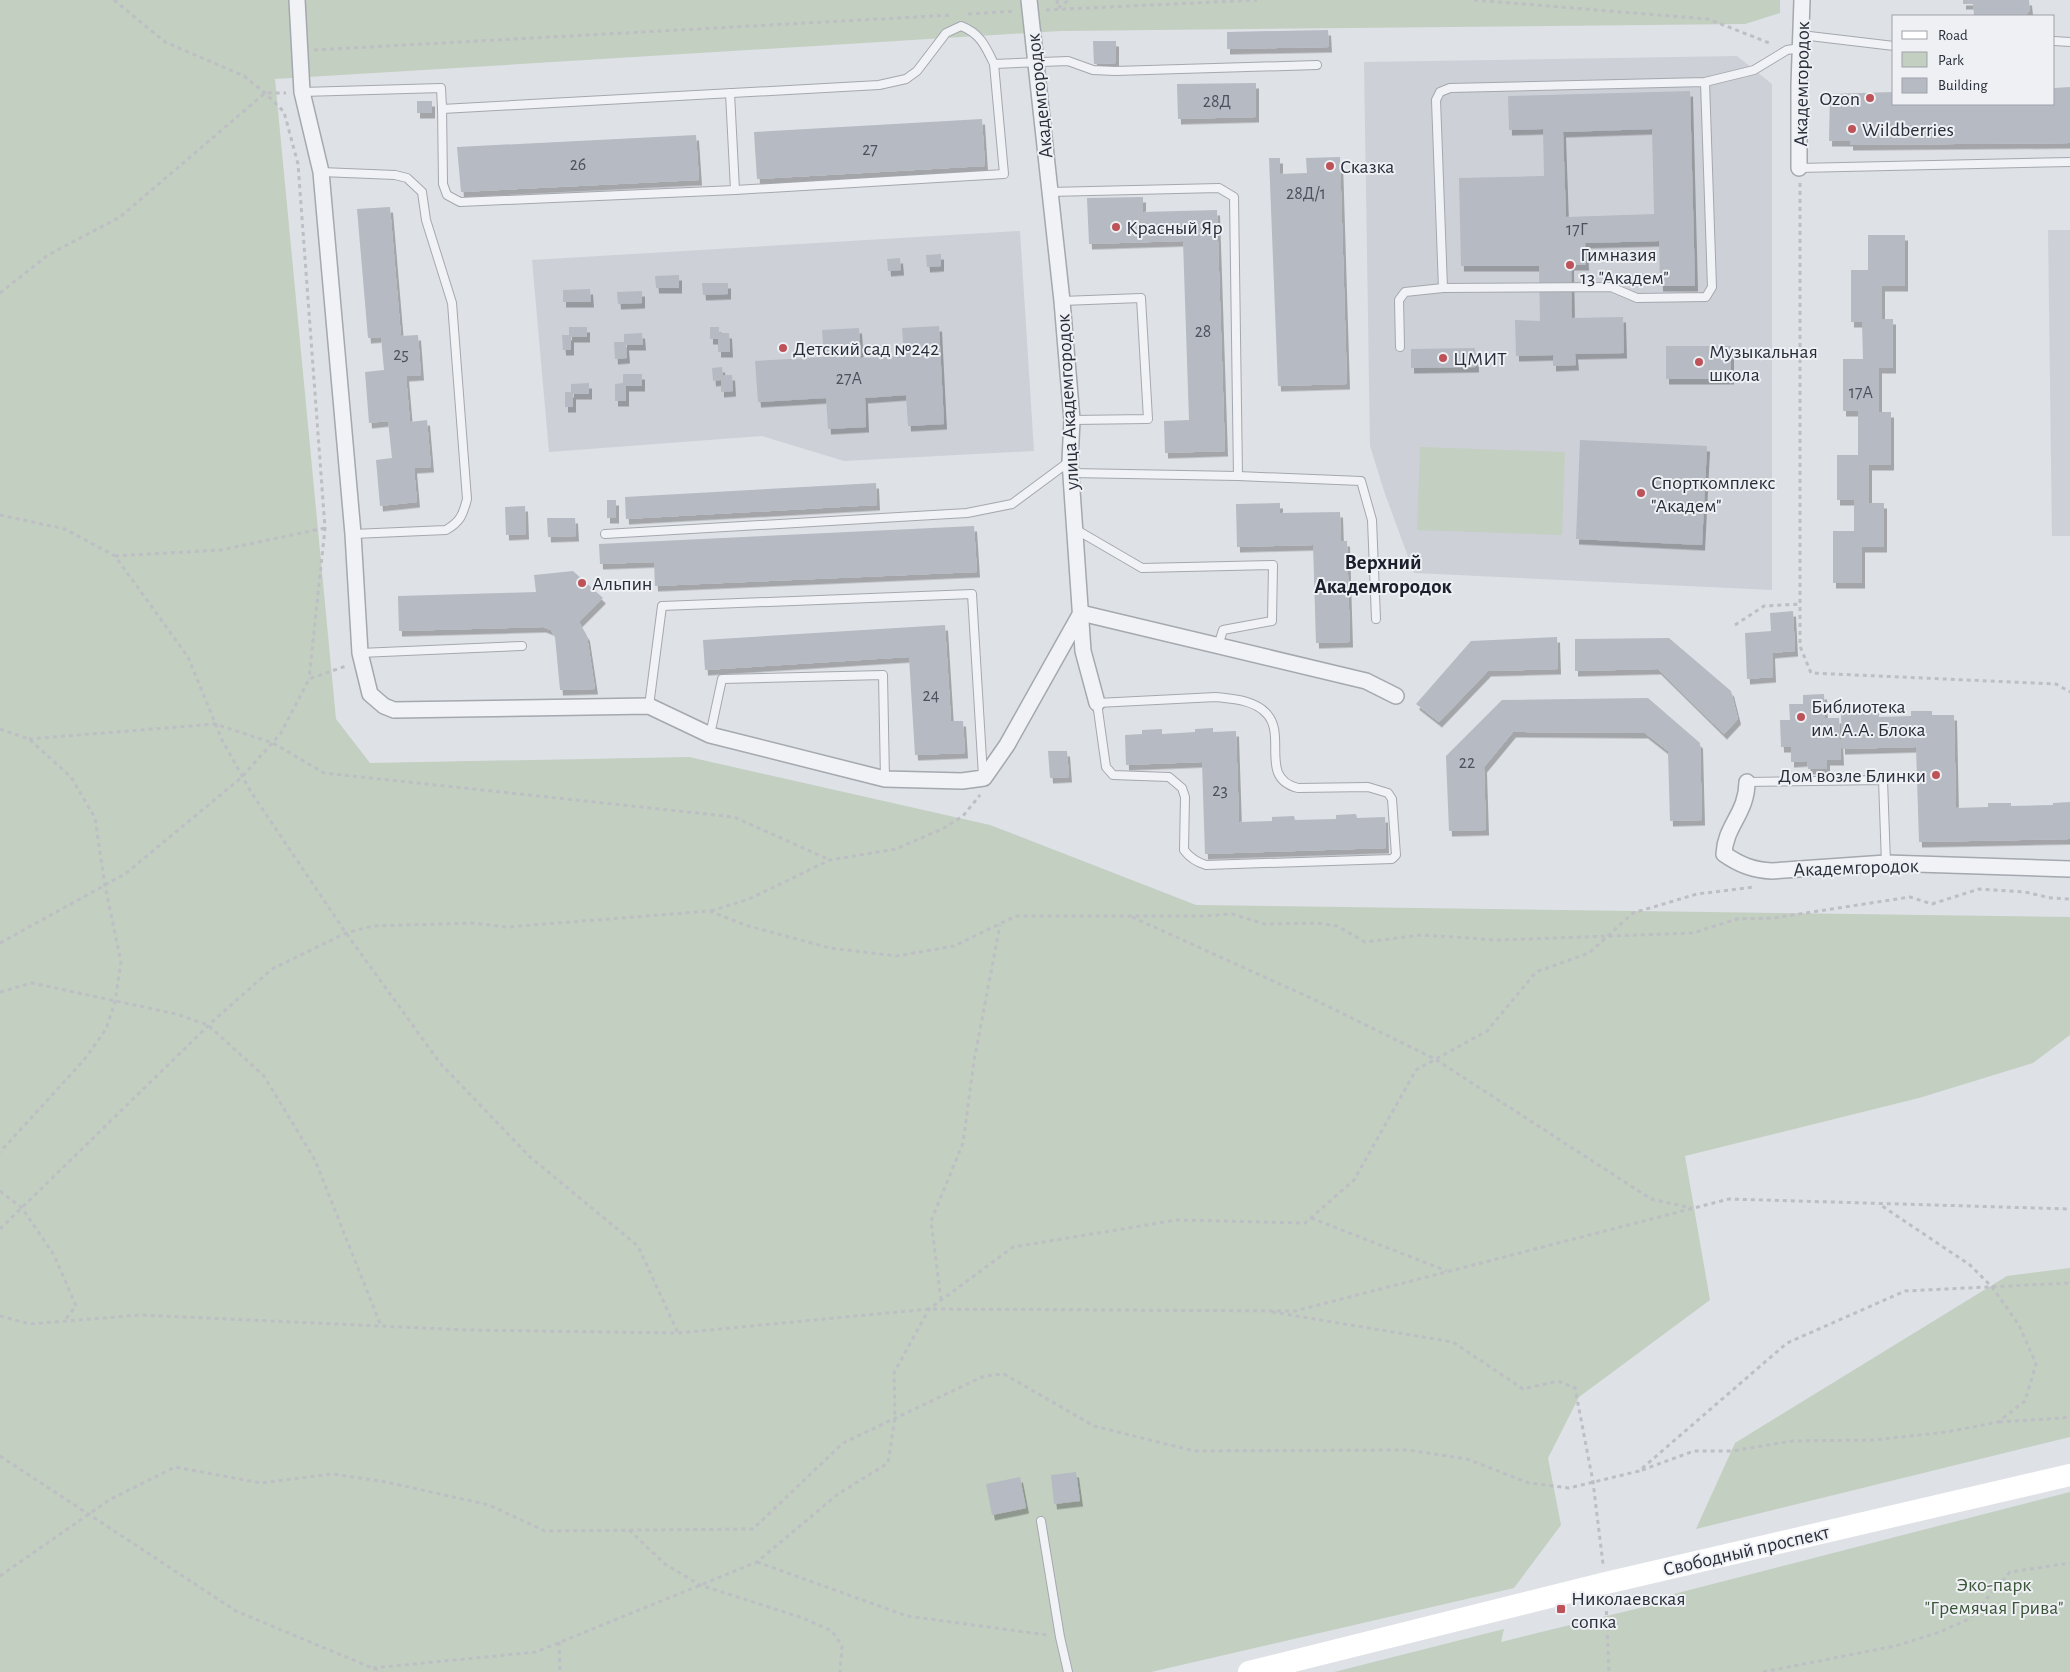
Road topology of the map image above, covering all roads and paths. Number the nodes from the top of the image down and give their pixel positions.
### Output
1 (114, 0) edge
2 (297, 0) edge
3 (1057, 0) edge
4 (1069, 0) edge
5 (1257, 0) edge
6 (1474, 0) edge
7 (1802, 0) edge
8 (1029, 5) edge
9 (1058, 9) junction
10 (2055, 41) edge
11 (2070, 42) edge
12 (1796, 45) junction
13 (1892, 46) edge
14 (301, 51) junction
15 (1034, 62) junction
16 (994, 64) junction
17 (1317, 65) dead end
18 (1705, 82) junction
19 (302, 92) junction
20 (265, 93) junction
21 (730, 93) junction
22 (442, 109) junction
23 (2070, 162) edge
24 (1800, 168) junction
25 (321, 172) junction
26 (735, 190) junction
27 (1049, 192) junction
28 (1444, 288) junction
29 (0, 293) edge
30 (1062, 301) junction
31 (1400, 347) dead end
32 (1072, 420) junction
33 (1070, 467) junction
34 (1238, 476) junction
35 (0, 515) edge
36 (325, 528) junction
37 (1075, 529) junction
38 (353, 534) junction
39 (605, 534) dead end
40 (115, 556) junction
41 (1801, 604) junction
42 (1080, 613) junction
43 (1376, 620) dead end
44 (1735, 625) dead end
45 (522, 646) dead end
46 (1218, 646) junction
47 (360, 648) junction
48 (309, 678) junction
49 (2070, 692) edge
50 (1396, 696) dead end
51 (1097, 703) junction
52 (649, 706) junction
53 (215, 724) junction
54 (0, 730) edge
55 (710, 735) junction
56 (28, 739) junction
57 (273, 743) junction
58 (242, 776) junction
59 (984, 778) junction
60 (885, 779) junction
61 (1748, 782) joint
62 (830, 860) junction
63 (1886, 863) junction
64 (2070, 869) edge
65 (1764, 885) dead end
66 (105, 886) junction
67 (2070, 898) edge
68 (710, 911) junction
69 (1129, 916) junction
70 (1000, 924) junction
71 (346, 933) junction
72 (1608, 935) junction
73 (0, 943) edge
74 (0, 992) edge
75 (115, 1002) junction
76 (208, 1025) junction
77 (1435, 1059) junction
78 (0, 1152) edge
79 (0, 1191) edge
80 (1877, 1203) junction
81 (22, 1208) junction
82 (1692, 1208) junction
83 (2070, 1210) edge
84 (1311, 1218) junction
85 (0, 1229) edge
86 (1447, 1272) junction
87 (2070, 1283) edge
88 (1992, 1287) junction
89 (941, 1300) junction
90 (929, 1309) junction
91 (1262, 1311) junction
92 (0, 1316) edge
93 (63, 1322) junction
94 (380, 1326) junction
95 (678, 1333) junction
96 (2070, 1415) edge
97 (895, 1418) junction
98 (1998, 1422) junction
99 (0, 1456) edge
100 (1639, 1471) junction
101 (2070, 1475) edge
102 (1593, 1482) junction
103 (88, 1515) junction
104 (1041, 1521) dead end
105 (627, 1529) junction
106 (757, 1562) junction
107 (2070, 1562) edge
108 (0, 1576) edge
109 (1606, 1583) junction
110 (700, 1585) junction
111 (1060, 1637) junction
112 (560, 1642) junction
113 (373, 1668) junction
114 (382, 1672) edge
115 (560, 1672) edge
116 (840, 1672) edge
117 (1068, 1672) edge
118 (1249, 1672) edge
119 (1609, 1672) edge
120 (1763, 1672) edge

1 - 20 path
2 - 14 street
3 - 9 path
4 - 9 path
5 - 9 path
6 - 12 path
7 - 12 street, Академгородок
8 - 9 path
8 - 14 path
8 - 15 street, Академгородок
10 - 11 lane
12 - 13 lane
12 - 18 lane
12 - 24 street, Академгородок
14 - 19 street
15 - 16 lane
15 - 17 lane
15 - 27 street, Академгородок
16 - 21 lane
16 - 26 lane
18 - 28 lane
18 - 28 lane
19 - 20 path
19 - 22 lane
19 - 25 street
20 - 29 path
20 - 36 path
21 - 22 lane
21 - 26 lane
22 - 26 lane
23 - 24 lane
24 - 41 path
25 - 38 street
25 - 38 lane
27 - 30 street, улица Академгородок
27 - 34 lane
28 - 31 lane
30 - 32 street, улица Академгородок
30 - 32 lane
32 - 33 street, улица Академгородок
33 - 34 lane
33 - 37 street, улица Академгородок
33 - 39 lane
34 - 43 lane
35 - 40 path
36 - 40 path
36 - 48 path
37 - 42 street, улица Академгородок
37 - 46 lane
38 - 47 street
40 - 53 path
41 - 44 path
41 - 49 path
42 - 46 street
42 - 51 street, улица Академгородок
42 - 59 street
45 - 47 lane
46 - 50 street
47 - 48 path
47 - 52 street
48 - 57 path
51 - 51 lane
52 - 55 street
52 - 59 lane
53 - 56 path
53 - 57 path
53 - 58 path
54 - 56 path
55 - 60 street
55 - 60 lane
56 - 66 path
57 - 58 path
57 - 62 path
58 - 66 path
58 - 71 path
59 - 60 street
59 - 62 path
61 - 63 lane
61 - 63 street, Академгородок
62 - 68 path
63 - 64 street, Академгородок
65 - 72 path
66 - 73 path
66 - 75 path
67 - 72 path
68 - 70 path
68 - 71 path
69 - 70 path
69 - 72 path
69 - 77 path
70 - 89 path
71 - 76 path
71 - 95 path
72 - 77 path
74 - 75 path
75 - 76 path
75 - 78 path
76 - 81 path
76 - 94 path
77 - 82 path
77 - 84 path
79 - 81 path
80 - 82 path
80 - 83 path
80 - 88 path
81 - 85 path
81 - 93 path
82 - 86 path
84 - 86 path
84 - 89 path
86 - 91 path
87 - 88 path
88 - 98 path
88 - 100 path
89 - 90 path
90 - 91 path
90 - 95 path
90 - 97 path
91 - 102 path
92 - 93 path
93 - 94 path
94 - 95 path
96 - 98 path
97 - 102 path
97 - 105 path
97 - 106 path
98 - 100 path
99 - 103 path
100 - 102 path
101 - 109 main road, Свободный проспект
102 - 109 path
103 - 105 path
103 - 108 path
103 - 113 path
104 - 111 lane
105 - 110 path
106 - 110 path
106 - 111 path
107 - 120 path
109 - 118 main road, Свободный проспект
109 - 119 path
110 - 112 path
110 - 116 path
111 - 117 lane
112 - 113 path
112 - 115 path
113 - 114 path

